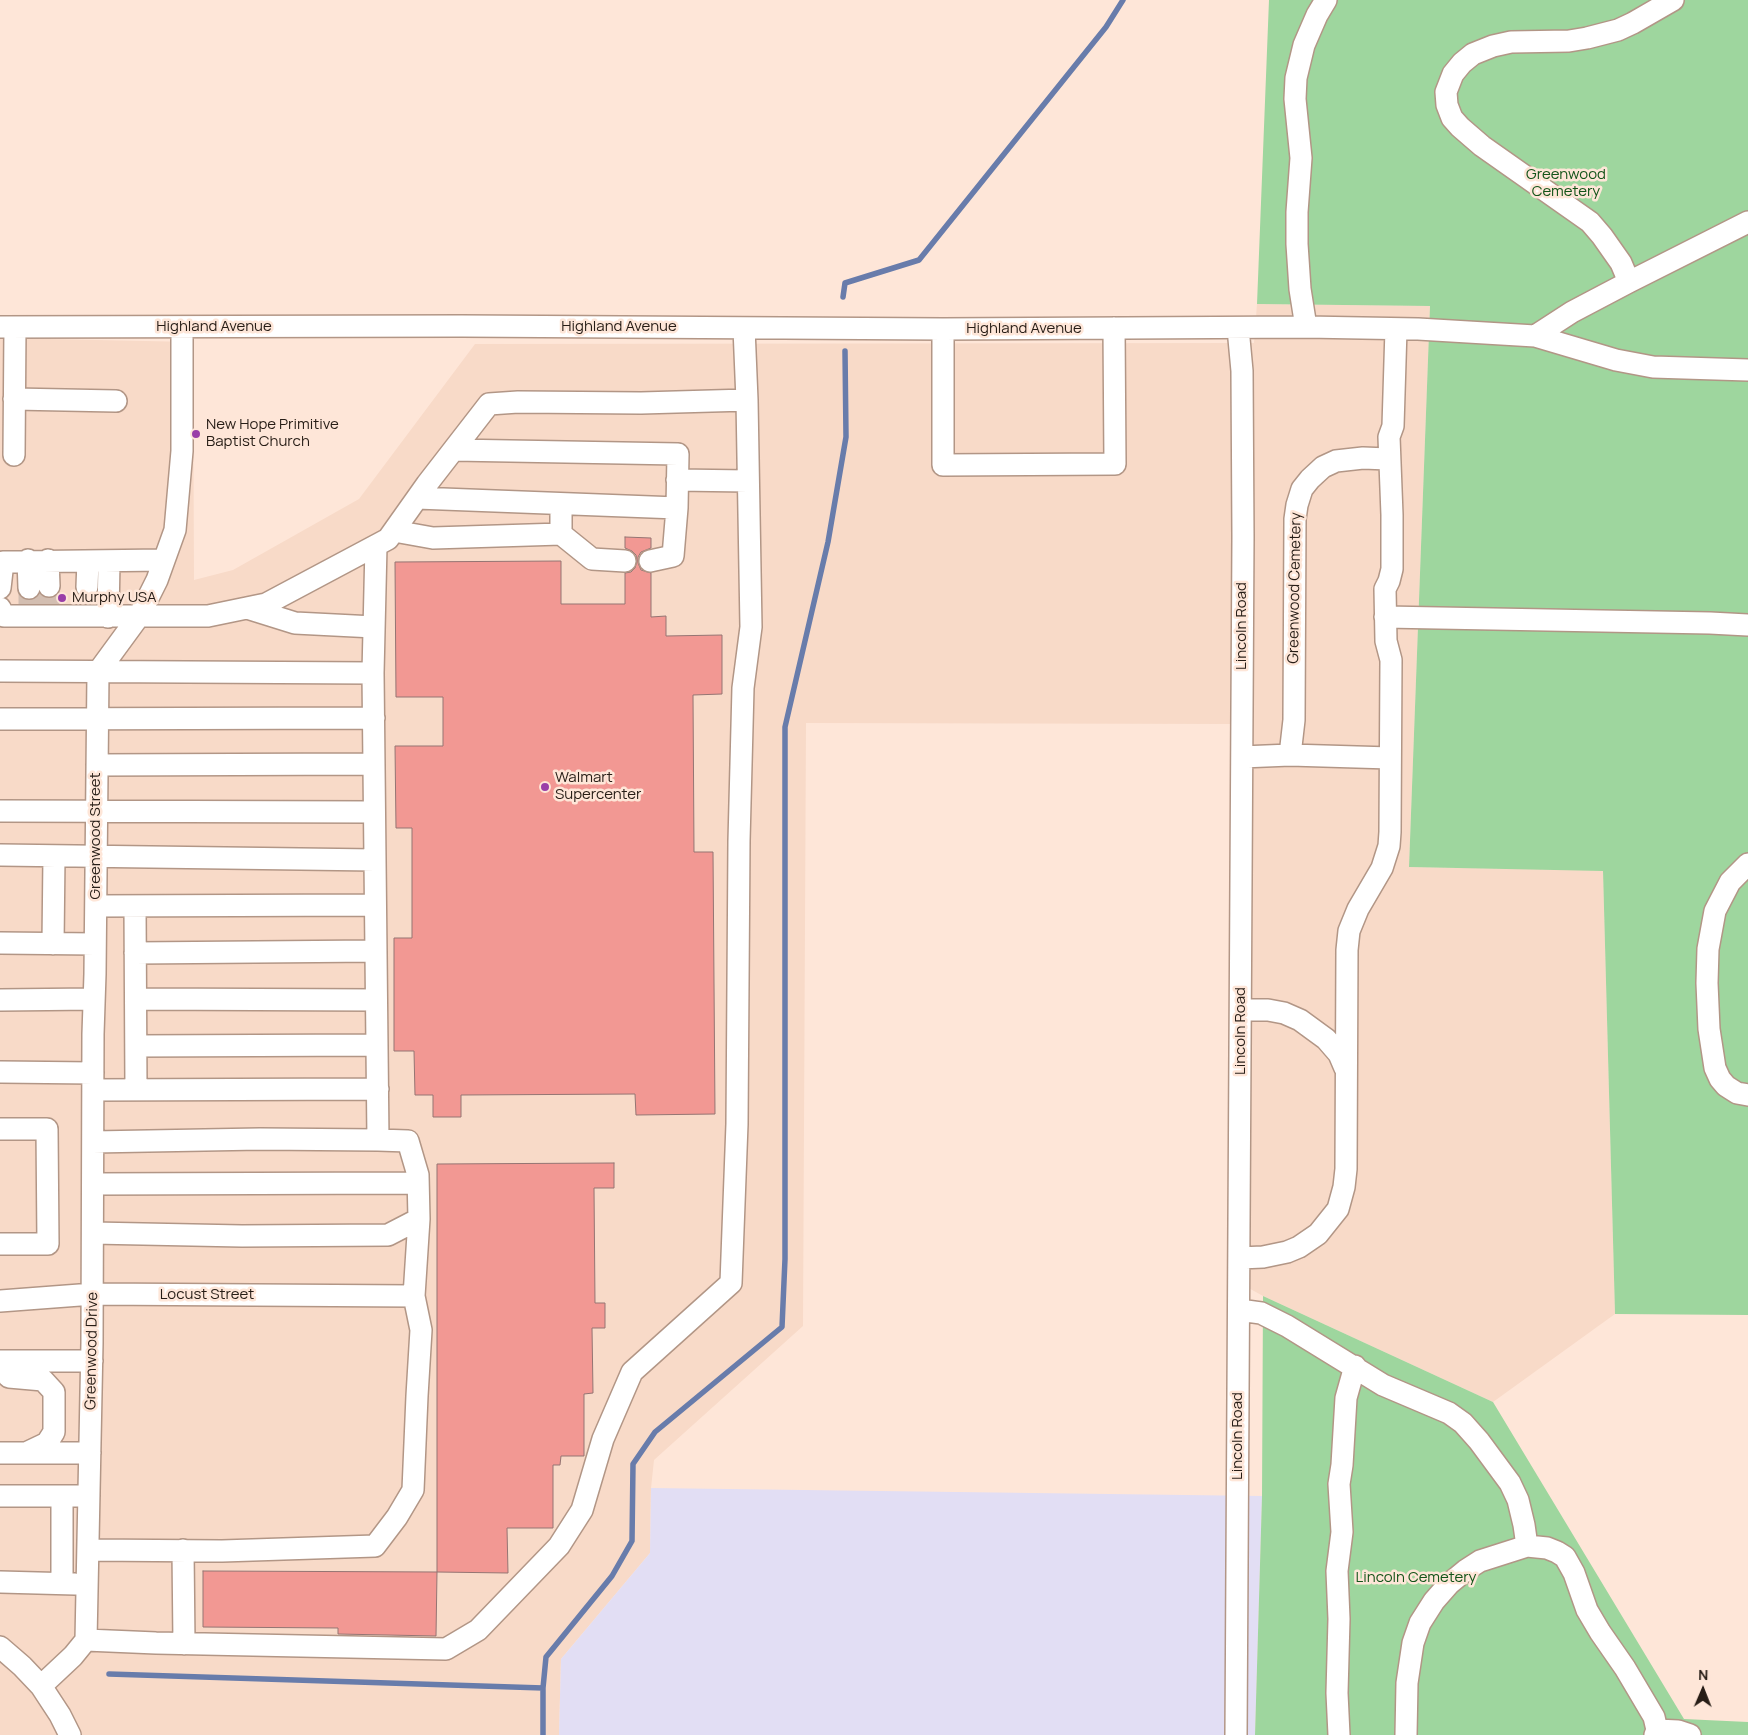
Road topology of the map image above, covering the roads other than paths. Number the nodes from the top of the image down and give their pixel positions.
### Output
1 (1326, 0) edge
2 (1673, 0) edge
3 (1748, 222) edge
4 (1629, 282) junction
5 (7, 327) edge
6 (182, 327) junction
7 (1306, 327) junction
8 (744, 328) junction
9 (1114, 328) junction
10 (1238, 328) junction
11 (943, 329) junction
12 (1396, 329) junction
13 (1535, 336) junction
14 (1748, 370) edge
15 (14, 399) junction
16 (747, 400) junction
17 (116, 401) dead end
18 (454, 450) junction
19 (14, 455) dead end
20 (1388, 459) junction
21 (678, 480) junction
22 (748, 481) junction
23 (417, 498) junction
24 (561, 504) junction
25 (677, 508) junction
26 (394, 531) junction
27 (561, 534) junction
28 (376, 546) junction
29 (46, 560) junction
30 (164, 560) junction
31 (98, 561) junction
32 (625, 561) dead end
33 (650, 561) dead end
34 (0, 588) edge
35 (47, 603) junction
36 (87, 603) junction
37 (0, 608) edge
38 (247, 608) junction
39 (139, 616) junction
40 (108, 617) junction
41 (1385, 617) junction
42 (1748, 625) edge
43 (374, 627) junction
44 (0, 671) edge
45 (98, 672) junction
46 (373, 673) junction
47 (374, 718) junction
48 (0, 719) edge
49 (98, 719) junction
50 (1290, 755) junction
51 (1242, 757) junction
52 (1390, 758) junction
53 (374, 764) junction
54 (97, 765) junction
55 (0, 811) edge
56 (97, 812) junction
57 (374, 812) junction
58 (0, 856) edge
59 (54, 856) junction
60 (96, 856) junction
61 (375, 860) junction
62 (1748, 864) edge
63 (375, 905) junction
64 (96, 906) junction
65 (135, 906) junction
66 (0, 943) edge
67 (53, 944) junction
68 (96, 944) junction
69 (376, 951) junction
70 (135, 953) junction
71 (94, 999) junction
72 (136, 999) junction
73 (0, 1000) edge
74 (376, 1000) junction
75 (1241, 1010) junction
76 (377, 1045) junction
77 (136, 1046) junction
78 (1346, 1068) junction
79 (0, 1072) edge
80 (93, 1081) junction
81 (378, 1089) junction
82 (136, 1090) junction
83 (1748, 1095) edge
84 (0, 1129) edge
85 (378, 1140) junction
86 (93, 1142) junction
87 (418, 1183) junction
88 (93, 1184) junction
89 (419, 1219) junction
90 (93, 1233) junction
91 (0, 1244) edge
92 (1240, 1258) junction
93 (93, 1294) junction
94 (414, 1296) junction
95 (0, 1301) edge
96 (1239, 1310) junction
97 (92, 1361) junction
98 (1354, 1366) junction
99 (5, 1369) edge
100 (0, 1453) edge
101 (26, 1453) junction
102 (90, 1453) junction
103 (0, 1496) edge
104 (62, 1496) junction
105 (90, 1496) junction
106 (1527, 1546) junction
107 (88, 1550) junction
108 (183, 1550) junction
109 (0, 1582) edge
110 (62, 1583) junction
111 (87, 1584) junction
112 (86, 1640) junction
113 (184, 1644) junction
114 (0, 1647) edge
115 (41, 1686) junction
116 (1656, 1732) edge
117 (70, 1735) edge
118 (1236, 1735) edge
119 (1339, 1735) edge
120 (1406, 1735) edge
121 (1690, 1735) edge

1 - 7 street
2 - 4 street
3 - 4 street
4 - 13 street
5 - 6 street, Highland Avenue
5 - 15 street
6 - 8 street, Highland Avenue
6 - 30 street
7 - 10 street
7 - 12 street
8 - 11 street, Highland Avenue
8 - 16 street
9 - 10 street, Highland Avenue
9 - 11 street, Highland Avenue
9 - 11 street
10 - 51 street, Lincoln Road
12 - 13 street
12 - 20 street
13 - 14 street
15 - 17 street
15 - 19 street
16 - 18 street
16 - 22 street
18 - 21 street
18 - 23 street
20 - 41 street
20 - 50 street, Greenwood Cemetery
21 - 22 street
21 - 25 street
22 - 113 street
23 - 24 street
23 - 26 street
24 - 25 street
24 - 27 street
25 - 33 street
26 - 27 street
26 - 28 street
27 - 32 street
28 - 38 street
28 - 43 street
29 - 31 street
29 - 34 street
29 - 35 street
29 - 35 street
30 - 31 street
30 - 39 street
31 - 36 street
31 - 40 street
35 - 36 street
35 - 37 street
36 - 40 street
38 - 39 street
38 - 43 street
39 - 40 street
39 - 45 street
41 - 42 street
41 - 52 street
43 - 46 street
44 - 45 street
45 - 46 street
45 - 49 street, Greenwood Street
46 - 47 street
47 - 49 street
47 - 53 street
48 - 49 street
49 - 54 street, Greenwood Street
50 - 51 street
50 - 52 street
51 - 75 street, Lincoln Road
52 - 78 street
53 - 54 street
53 - 57 street
54 - 56 street, Greenwood Street
55 - 56 street
56 - 57 street
56 - 60 street, Greenwood Street
57 - 61 street
58 - 59 street
59 - 60 street
59 - 67 street
60 - 61 street
60 - 64 street, Greenwood Street
61 - 63 street
62 - 83 street
63 - 65 street
63 - 69 street
64 - 65 street
64 - 68 street, Greenwood Street
65 - 70 street
66 - 67 street
67 - 68 street
68 - 71 street, Greenwood Street
69 - 70 street
69 - 74 street
70 - 72 street
71 - 73 street
71 - 80 street, Greenwood Drive
72 - 74 street
72 - 77 street
74 - 76 street
75 - 78 street
75 - 92 street, Lincoln Road
76 - 77 street
76 - 81 street
77 - 82 street
78 - 92 street
79 - 80 street
80 - 82 street
80 - 86 street, Greenwood Drive
81 - 82 street
81 - 85 street
84 - 91 street
85 - 86 street
85 - 87 street
86 - 88 street, Greenwood Drive
87 - 88 street
87 - 89 street
88 - 90 street, Greenwood Drive
89 - 90 street
89 - 94 street
90 - 93 street, Greenwood Drive
92 - 96 street, Lincoln Road
93 - 94 street, Locust Street
93 - 95 street, Locust Street
93 - 97 street, Greenwood Drive
94 - 108 street
96 - 98 street
96 - 118 street, Lincoln Road
97 - 99 street
97 - 102 street, Greenwood Drive
98 - 106 street
98 - 119 street
99 - 101 street
100 - 101 street
101 - 102 street
102 - 105 street, Greenwood Drive
103 - 104 street
104 - 105 street
104 - 110 street
105 - 107 street, Greenwood Drive
106 - 116 street
106 - 120 street
107 - 108 street
107 - 111 street, Greenwood Drive
108 - 113 street
109 - 110 street
110 - 111 street
111 - 112 street, Greenwood Drive
112 - 113 street
112 - 115 street
114 - 115 street
115 - 117 street
116 - 121 street

